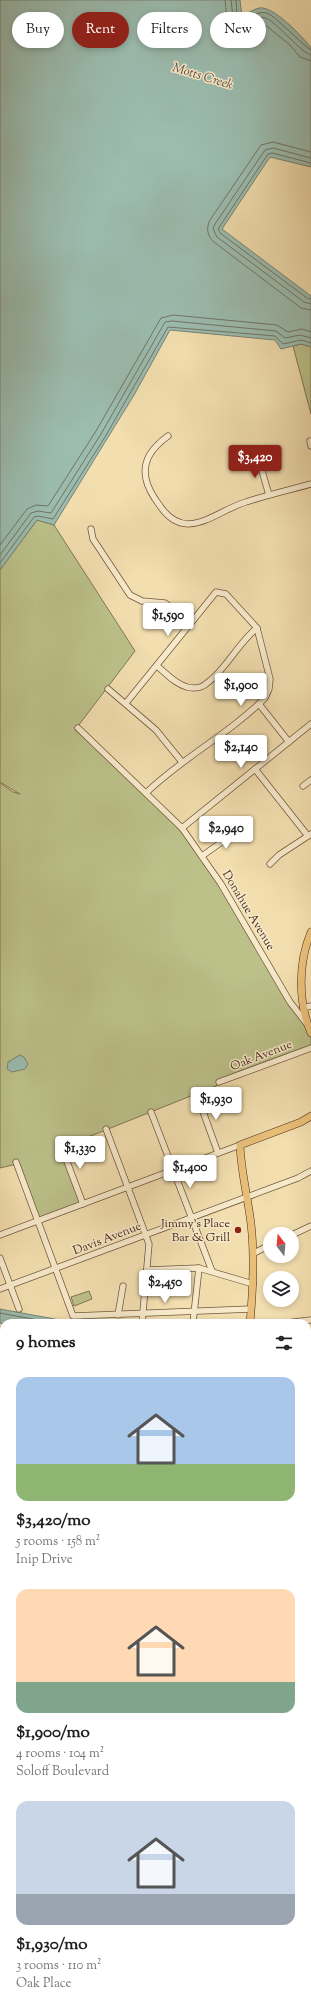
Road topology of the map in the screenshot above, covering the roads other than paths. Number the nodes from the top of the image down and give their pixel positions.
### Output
1 (168, 436) dead end
2 (258, 457) dead end
3 (311, 484) edge
4 (269, 495) junction
5 (91, 529) dead end
6 (191, 622) junction
7 (257, 628) junction
8 (156, 666) junction
9 (108, 689) dead end
10 (126, 703) junction
11 (259, 704) junction
12 (311, 724) edge
13 (78, 728) dead end
14 (289, 742) junction
15 (182, 762) junction
16 (255, 769) junction
17 (311, 780) edge
18 (304, 786) dead end
19 (146, 793) junction
20 (182, 828) junction
21 (240, 829) dead end
22 (309, 835) edge
23 (202, 856) junction
24 (270, 864) dead end
25 (311, 932) edge
26 (311, 1006) edge
27 (303, 1008) junction
28 (308, 1025) junction
29 (311, 1033) edge
30 (311, 1048) edge
31 (219, 1082) dead end
32 (197, 1095) dead end
33 (151, 1112) dead end
34 (311, 1116) edge
35 (106, 1129) dead end
36 (60, 1143) dead end
37 (240, 1145) junction
38 (218, 1153) junction
39 (16, 1162) dead end
40 (173, 1170) junction
41 (311, 1171) edge
42 (128, 1187) junction
43 (246, 1198) junction
44 (83, 1204) junction
45 (191, 1218) junction
46 (38, 1221) junction
47 (311, 1226) edge
48 (299, 1232) edge
49 (0, 1235) edge
50 (146, 1235) junction
51 (263, 1248) edge
52 (254, 1252) junction
53 (0, 1258) edge
54 (199, 1268) junction
55 (56, 1269) junction
56 (148, 1270) junction
57 (212, 1272) junction
58 (253, 1284) junction
59 (10, 1286) junction
60 (122, 1286) dead end
61 (0, 1290) edge
62 (19, 1308) dead end
63 (251, 1309) junction
64 (194, 1311) junction
65 (142, 1314) junction
66 (118, 1315) junction
67 (142, 1319) edge
68 (193, 1319) edge
69 (250, 1319) edge

1 - 4 street
2 - 4 street
3 - 4 street
5 - 6 street
6 - 7 street
6 - 8 street
7 - 8 street
7 - 11 street
8 - 10 street
9 - 10 street
10 - 15 street
11 - 14 street
11 - 15 street
12 - 14 street
13 - 19 street, Donahue Avenue
14 - 16 street
15 - 19 street
16 - 20 street
16 - 22 street
17 - 18 street
19 - 20 street, Donahue Avenue
20 - 23 street, Donahue Avenue
21 - 23 street
22 - 24 street
23 - 28 street, Donahue Avenue
25 - 27 main road
26 - 27 street
27 - 28 main road
28 - 29 main road
30 - 31 street, Oak Avenue
32 - 38 street
33 - 40 street
34 - 37 main road
35 - 42 street
36 - 44 street
37 - 38 street
37 - 43 main road
38 - 40 street
39 - 46 street
40 - 42 street
40 - 45 street
41 - 43 street, Davis Avenue
42 - 44 street
42 - 50 street
43 - 45 street, Davis Avenue
43 - 52 main road
44 - 46 street
45 - 50 street, Davis Avenue
45 - 57 street
46 - 49 street
46 - 55 street
47 - 48 street
50 - 55 street, Davis Avenue
50 - 56 street
51 - 52 street
52 - 58 main road
53 - 59 street
54 - 56 street
54 - 57 street
54 - 64 street
55 - 59 street, Davis Avenue
55 - 66 street
56 - 65 street
57 - 58 street
58 - 63 main road
59 - 61 street, Davis Avenue
59 - 62 street
60 - 66 street
63 - 64 street
63 - 69 main road
64 - 65 street
64 - 68 street
65 - 66 street
65 - 67 street

